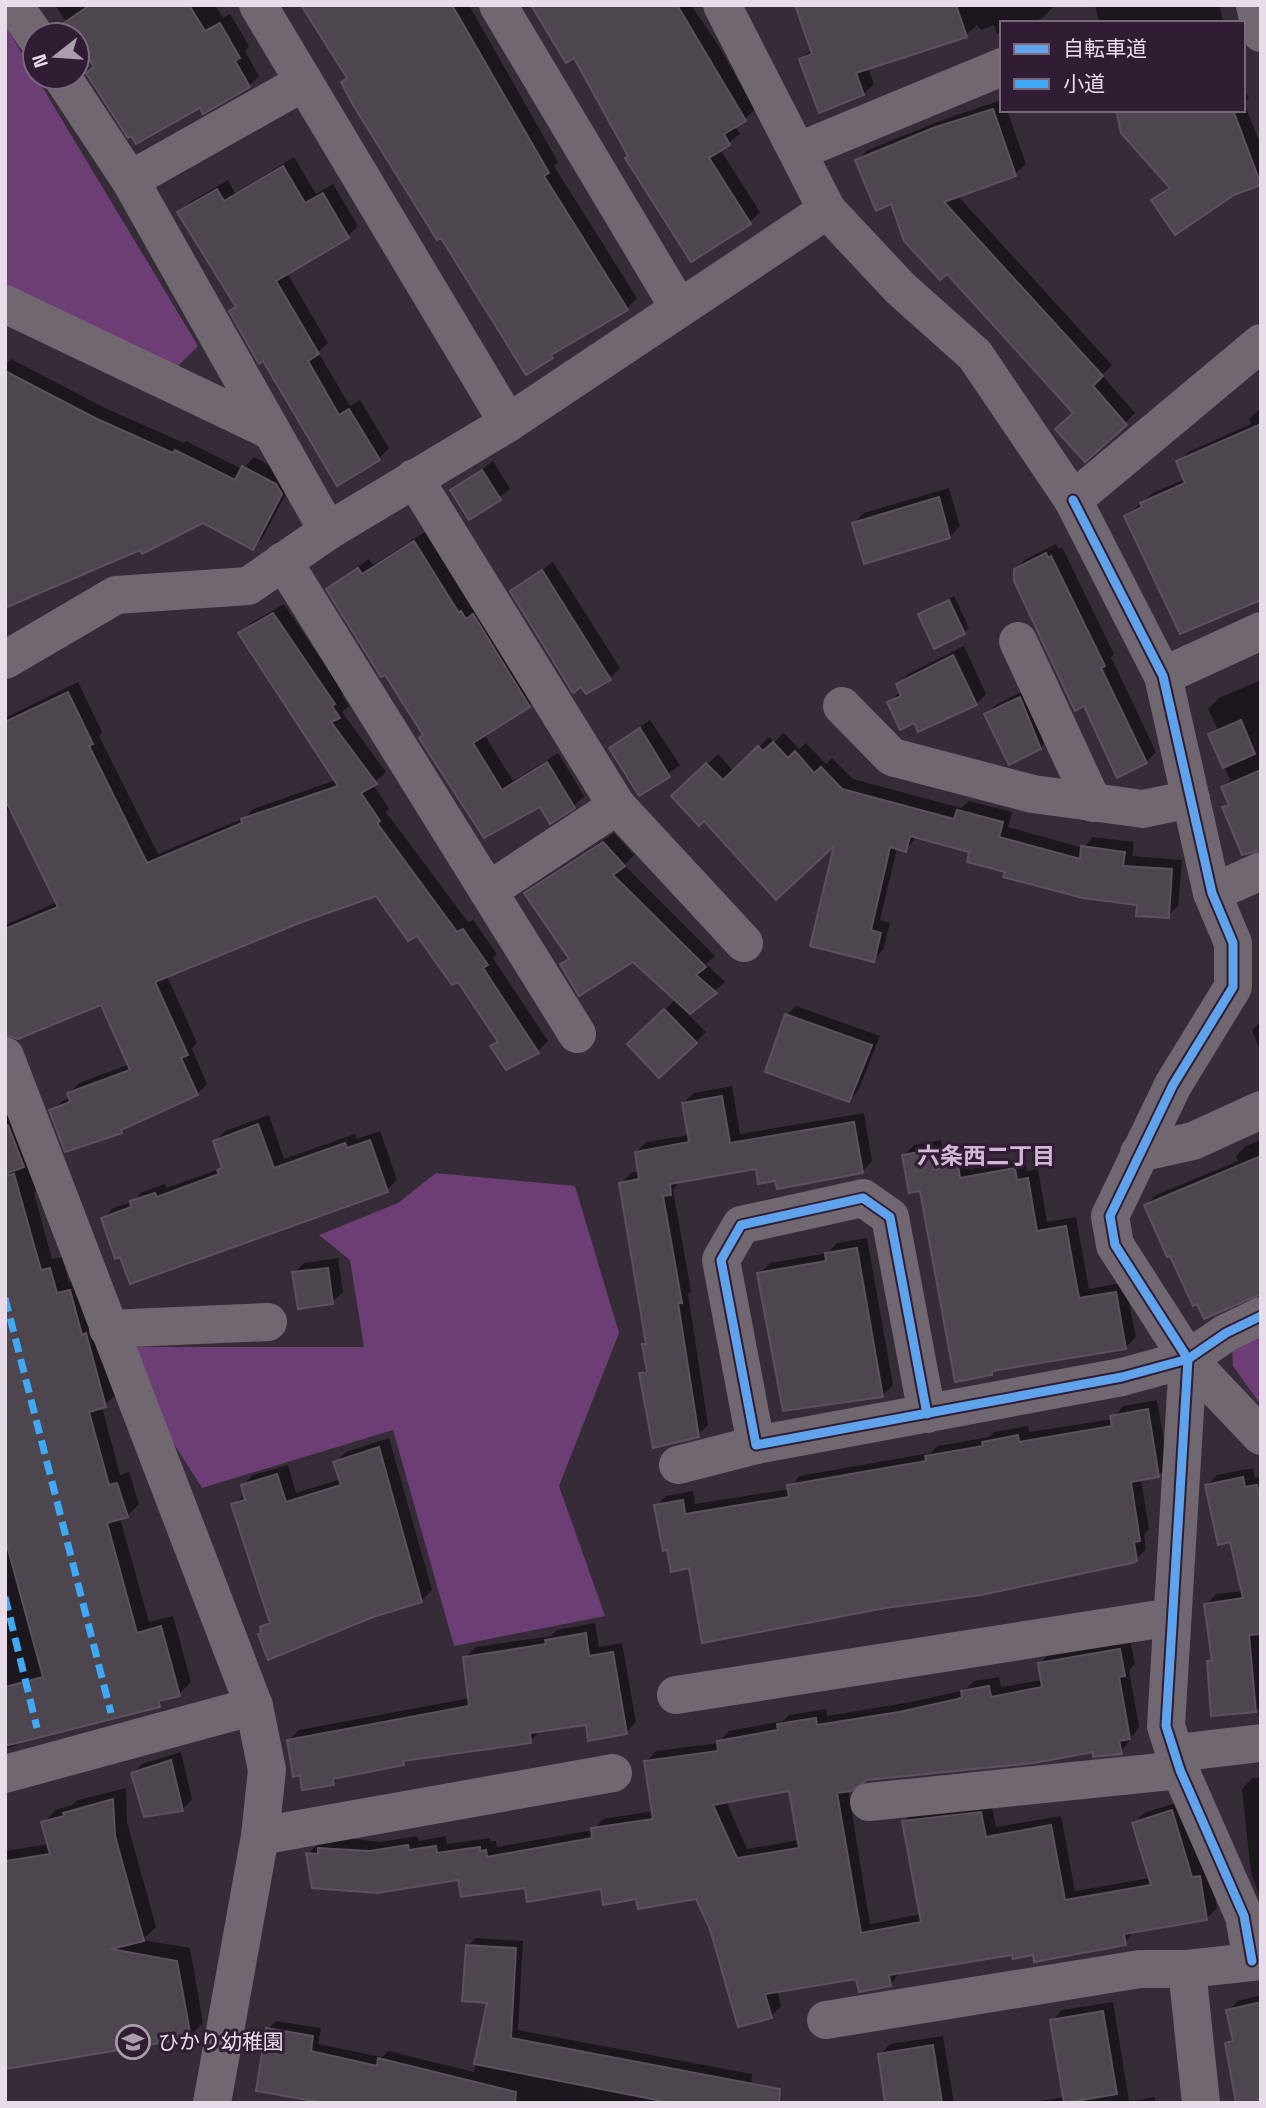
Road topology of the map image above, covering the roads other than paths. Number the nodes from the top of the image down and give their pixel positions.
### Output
1 (14, 5) edge
2 (258, 5) edge
3 (498, 5) edge
4 (722, 5) edge
5 (1255, 5) edge
6 (25, 21) edge
7 (1261, 33) edge
8 (1000, 68) edge
9 (304, 82) junction
10 (71, 91) edge
11 (799, 150) junction
12 (130, 180) junction
13 (827, 210) junction
14 (5, 304) edge
15 (679, 308) junction
16 (1261, 343) edge
17 (508, 423) junction
18 (269, 430) junction
19 (414, 478) junction
20 (1073, 500) junction
21 (328, 531) junction
22 (283, 561) junction
23 (1261, 631) edge
24 (1018, 641) dead end
25 (5, 660) edge
26 (1163, 676) junction
27 (842, 706) dead end
28 (1191, 799) junction
29 (1093, 803) junction
30 (617, 806) junction
31 (1261, 871) edge
32 (488, 891) junction
33 (1212, 893) junction
34 (744, 943) dead end
35 (577, 1034) dead end
36 (5, 1056) edge
37 (1261, 1110) edge
38 (1139, 1153) junction
39 (1261, 1316) edge
40 (268, 1322) dead end
41 (108, 1329) junction
42 (1188, 1359) junction
43 (927, 1413) junction
44 (1261, 1436) edge
45 (756, 1445) junction
46 (678, 1465) dead end
47 (1172, 1617) junction
48 (676, 1695) dead end
49 (254, 1706) junction
50 (1261, 1743) edge
51 (1178, 1761) junction
52 (613, 1773) dead end
53 (5, 1774) edge
54 (869, 1802) dead end
55 (260, 1836) junction
56 (1256, 1961) edge
57 (1187, 1969) junction
58 (826, 2020) dead end
59 (212, 2103) edge
60 (1201, 2103) edge

1 - 6 street
2 - 9 street
3 - 15 street
4 - 11 street
5 - 7 street
8 - 11 street
9 - 12 street
9 - 17 street
10 - 12 street
11 - 13 street
12 - 18 street
13 - 15 street
13 - 20 street
14 - 18 street
15 - 17 street
16 - 20 street
17 - 19 street
18 - 21 street
19 - 21 street
19 - 30 street
20 - 26 street
21 - 22 street
22 - 25 street
22 - 32 street
23 - 26 street
24 - 29 street
26 - 28 street
27 - 29 street
28 - 29 street
28 - 33 street
30 - 32 street
30 - 34 street
31 - 33 street
32 - 35 street
33 - 38 street
36 - 41 street
37 - 38 street
38 - 42 street
39 - 42 street
40 - 41 street
41 - 49 street
42 - 43 street
42 - 44 street
42 - 47 street
43 - 45 street
43 - 45 street
45 - 46 street
47 - 48 street
47 - 51 street
49 - 53 street
49 - 55 street
50 - 51 street
51 - 54 street
51 - 56 street
52 - 55 street
55 - 59 street
56 - 57 street
57 - 58 street
57 - 60 street

